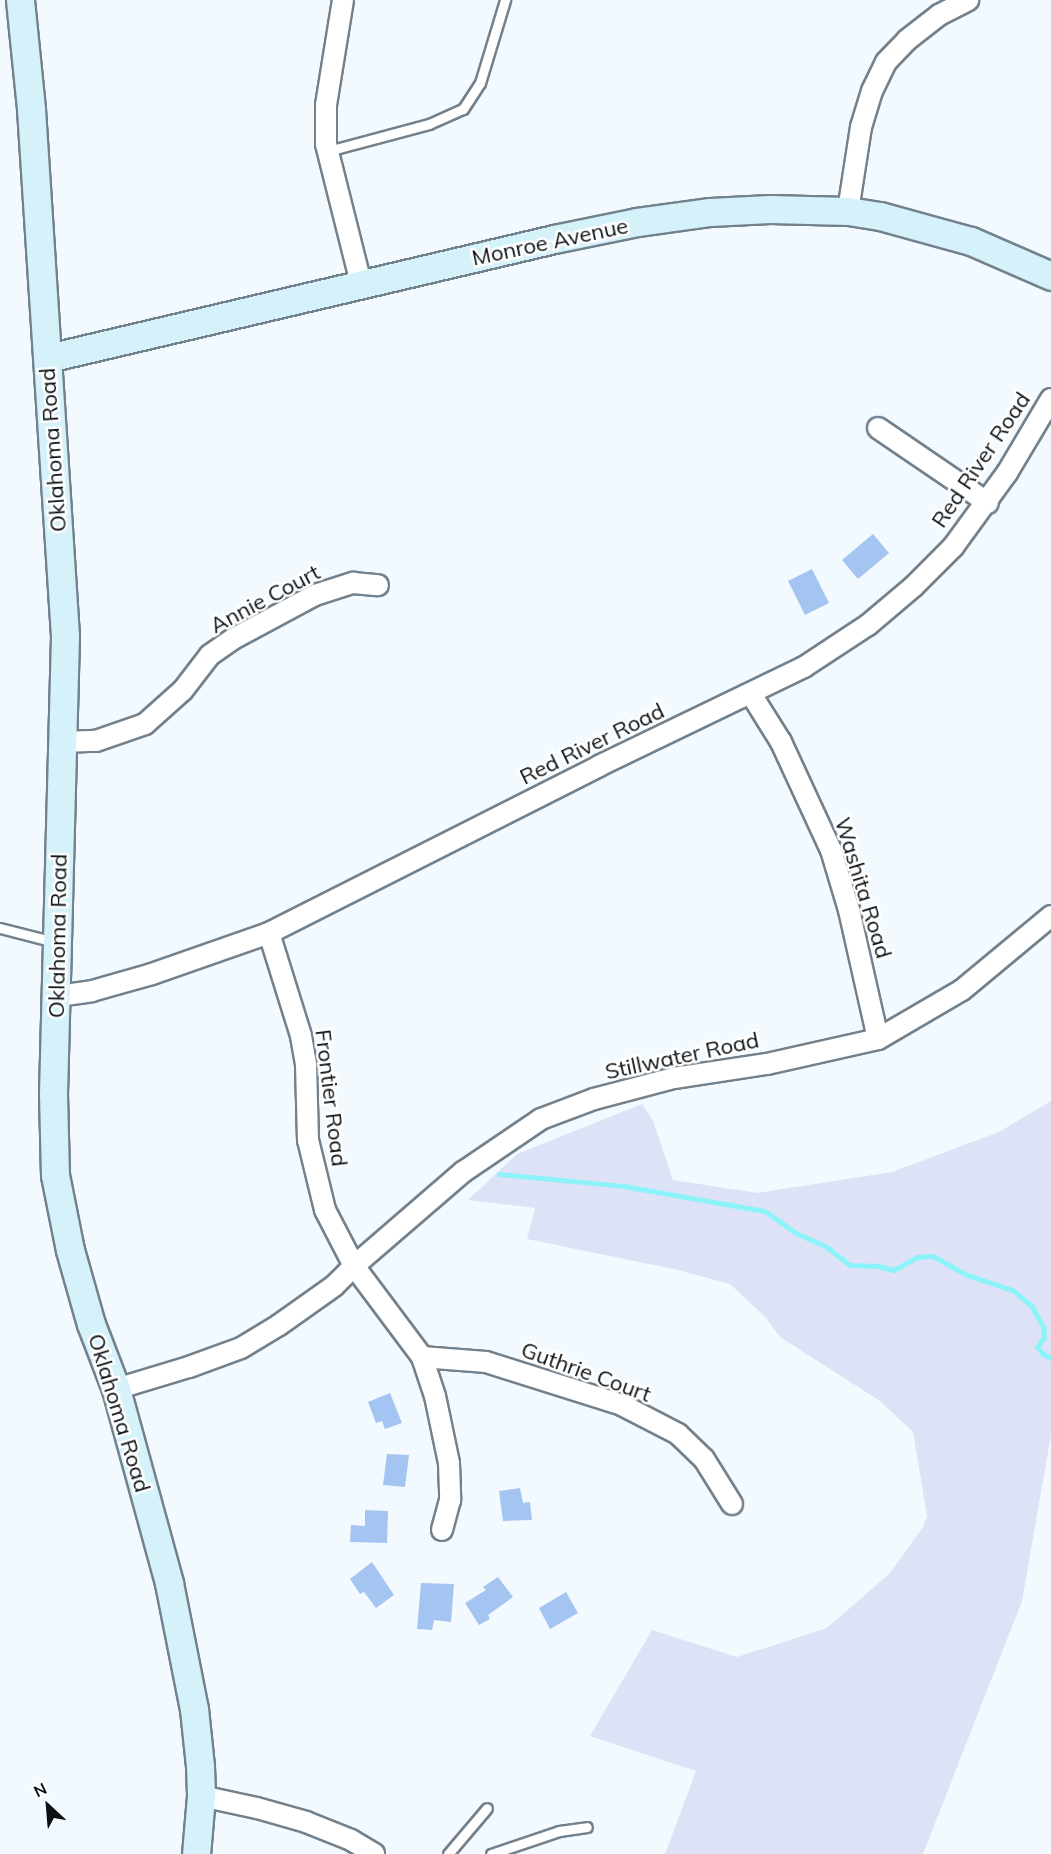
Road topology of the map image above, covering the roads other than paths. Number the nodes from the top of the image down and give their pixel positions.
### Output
1 (20, 0) edge
2 (343, 0) edge
3 (505, 0) edge
4 (968, 0) edge
5 (328, 151) junction
6 (848, 211) junction
7 (1051, 276) edge
8 (361, 283) junction
9 (48, 358) junction
10 (1051, 399) edge
11 (878, 428) dead end
12 (988, 502) junction
13 (378, 585) dead end
14 (751, 694) junction
15 (62, 742) junction
16 (1051, 916) edge
17 (0, 928) edge
18 (269, 933) junction
19 (57, 942) junction
20 (58, 996) junction
21 (878, 1039) junction
22 (354, 1266) junction
23 (422, 1357) junction
24 (116, 1389) junction
25 (732, 1504) dead end
26 (442, 1530) dead end
27 (201, 1796) junction
28 (487, 1808) dead end
29 (587, 1827) dead end
30 (196, 1854) edge
31 (374, 1854) edge
32 (448, 1854) edge
33 (491, 1854) edge

1 - 9 street, Oklahoma Road
2 - 5 street
3 - 5 lane
4 - 6 street
5 - 8 street
6 - 7 street, Monroe Avenue
6 - 8 street, Monroe Avenue
8 - 9 street, Monroe Avenue
9 - 15 street, Oklahoma Road
10 - 12 street, Red River Road
11 - 12 street
12 - 14 street, Red River Road
13 - 15 street, Annie Court
14 - 18 street, Red River Road
14 - 21 street, Washita Road
15 - 19 street, Oklahoma Road
16 - 21 street, Stillwater Road
17 - 19 lane
18 - 20 street, Red River Road
18 - 22 street, Frontier Road
19 - 20 street, Oklahoma Road
20 - 24 street, Oklahoma Road
21 - 22 street, Stillwater Road
22 - 23 street, Frontier Road
22 - 24 street, Stillwater Road
23 - 25 street, Guthrie Court
23 - 26 street, Frontier Road
24 - 27 street, Oklahoma Road
27 - 30 street, Oklahoma Road
27 - 31 street
28 - 32 lane
29 - 33 lane

